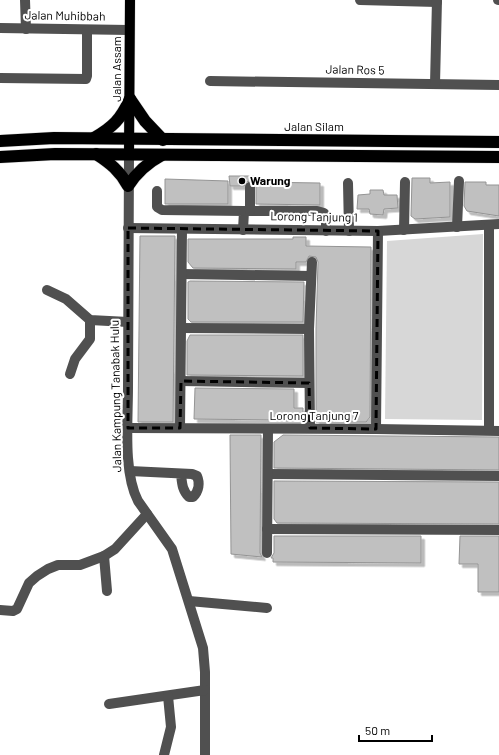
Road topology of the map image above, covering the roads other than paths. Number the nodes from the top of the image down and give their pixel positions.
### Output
1 (25, 0) edge
2 (130, 0) edge
3 (360, 0) edge
4 (437, 1) edge
5 (0, 28) edge
6 (26, 29) junction
7 (87, 30) junction
8 (130, 30) junction
9 (0, 78) edge
10 (210, 81) dead end
11 (435, 84) junction
12 (499, 85) edge
13 (130, 99) junction
14 (94, 138) junction
15 (129, 139) junction
16 (163, 140) junction
17 (0, 141) edge
18 (499, 142) edge
19 (96, 154) junction
20 (129, 154) junction
21 (163, 154) junction
22 (0, 157) edge
23 (499, 157) edge
24 (459, 181) dead end
25 (405, 182) dead end
26 (348, 183) dead end
27 (128, 186) junction
28 (250, 188) dead end
29 (157, 191) dead end
30 (247, 211) junction
31 (494, 225) edge
32 (457, 227) junction
33 (128, 228) junction
34 (182, 229) junction
35 (243, 230) junction
36 (404, 230) junction
37 (326, 231) junction
38 (349, 231) junction
39 (378, 231) junction
40 (312, 262) dead end
41 (182, 274) junction
42 (311, 276) junction
43 (47, 290) dead end
44 (90, 320) junction
45 (128, 322) junction
46 (181, 328) junction
47 (310, 329) junction
48 (70, 374) dead end
49 (180, 381) junction
50 (310, 383) junction
51 (128, 428) junction
52 (180, 428) junction
53 (310, 428) junction
54 (376, 428) junction
55 (268, 429) junction
56 (494, 430) edge
57 (130, 471) junction
58 (181, 474) dead end
59 (268, 474) junction
60 (499, 476) edge
61 (147, 514) junction
62 (267, 529) junction
63 (499, 530) edge
64 (267, 553) dead end
65 (104, 556) junction
66 (107, 591) dead end
67 (189, 601) junction
68 (267, 608) dead end
69 (0, 610) edge
70 (205, 690) junction
71 (168, 696) junction
72 (108, 704) dead end
73 (164, 755) edge
74 (205, 755) edge

1 - 6 street
2 - 8 main road, Jalan Assam
3 - 4 street
4 - 11 street
5 - 6 street, Jalan Muhibbah
6 - 7 street, Jalan Muhibbah
7 - 8 street, Jalan Muhibbah
7 - 9 street
8 - 13 main road, Jalan Assam
10 - 11 street, Jalan Ros 5
11 - 12 street, Jalan Ros 5
13 - 14 highway
13 - 15 main road, Jalan Assam
13 - 16 highway
14 - 15 highway, Jalan Silam
14 - 17 highway, Jalan Silam
15 - 16 highway, Jalan Silam
15 - 20 main road, Jalan Kampung Tanabak Hulu
16 - 18 highway, Jalan Silam
19 - 20 highway
19 - 22 highway
19 - 27 highway
20 - 21 highway
20 - 27 street, Jalan Kampung Tanabak Hulu
21 - 23 highway
21 - 27 highway
24 - 32 street
25 - 36 street
26 - 38 street
27 - 33 street, Jalan Kampung Tanabak Hulu
28 - 30 street
29 - 30 street
30 - 35 street
30 - 37 street
31 - 32 street, Lorong Tanjung 1
31 - 56 street
32 - 36 street, Lorong Tanjung 1
33 - 34 street, Lorong Tanjung 1
33 - 45 street, Jalan Kampung Tanabak Hulu
34 - 35 street, Lorong Tanjung 1
34 - 41 street
35 - 37 street, Lorong Tanjung 1
36 - 39 street, Lorong Tanjung 1
37 - 38 street, Lorong Tanjung 1
38 - 39 street, Lorong Tanjung 1
39 - 54 street
40 - 42 street
41 - 42 street
41 - 46 street
42 - 47 street
43 - 44 street
44 - 45 street
44 - 48 street
45 - 51 street, Jalan Kampung Tanabak Hulu
46 - 47 street
46 - 49 street
47 - 50 street
49 - 50 street
49 - 52 street
50 - 53 street
51 - 52 street, Lorong Tanjung 7
51 - 57 street, Jalan Kampung Tanabak Hulu
52 - 55 street, Lorong Tanjung 7
53 - 54 street, Lorong Tanjung 7
53 - 55 street, Lorong Tanjung 7
54 - 56 street, Lorong Tanjung 7
55 - 59 street
57 - 58 street
57 - 61 street, Jalan Kampung Tanabak Hulu
59 - 60 street
59 - 62 street
61 - 65 street
61 - 67 street, Jalan Kampung Tanabak Hulu
62 - 63 street
62 - 64 street
65 - 66 street
65 - 69 street
67 - 68 street
67 - 70 street, Jalan Kampung Tanabak Hulu
70 - 71 street
70 - 74 street, Jalan Kampung Tanabak Hulu
71 - 72 street
71 - 73 street

